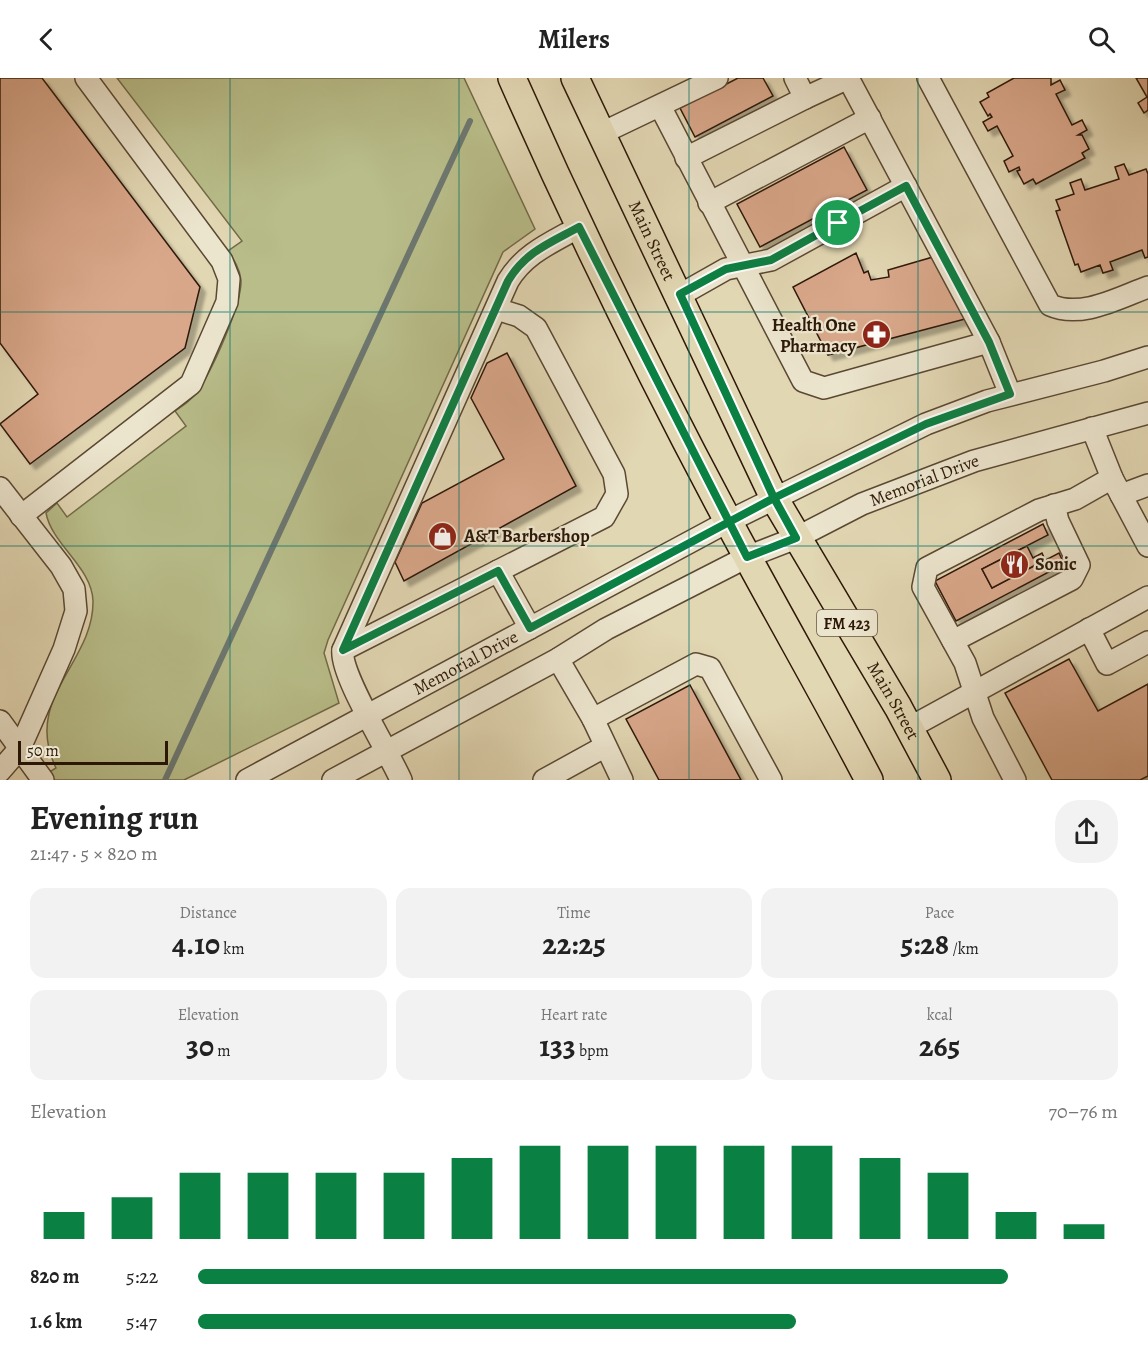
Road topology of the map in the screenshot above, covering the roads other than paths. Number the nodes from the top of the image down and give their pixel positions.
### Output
1 (86, 78) edge
2 (512, 78) edge
3 (576, 78) edge
4 (717, 78) edge
5 (795, 78) edge
6 (928, 78) edge
7 (805, 98) junction
8 (660, 106) junction
9 (870, 118) junction
10 (600, 134) junction
11 (686, 158) junction
12 (906, 186) junction
13 (709, 203) junction
14 (579, 227) junction
15 (742, 266) junction
16 (1148, 287) edge
17 (680, 294) junction
18 (497, 309) junction
19 (989, 342) junction
20 (1148, 357) edge
21 (1010, 394) junction
22 (1148, 413) edge
23 (1092, 428) junction
24 (1148, 485) edge
25 (1117, 487) junction
26 (0, 488) edge
27 (774, 498) junction
28 (1054, 505) junction
29 (21, 516) junction
30 (729, 521) junction
31 (796, 538) junction
32 (1148, 546) edge
33 (747, 557) junction
34 (498, 571) junction
35 (1148, 597) edge
36 (530, 628) junction
37 (1089, 629) junction
38 (953, 641) junction
39 (1148, 642) edge
40 (343, 650) junction
41 (558, 659) junction
42 (974, 693) junction
43 (368, 714) junction
44 (592, 719) junction
45 (0, 721) edge
46 (909, 728) junction
47 (604, 747) junction
48 (20, 748) junction
49 (388, 751) junction
50 (0, 771) edge
51 (43, 780) edge
52 (247, 780) edge
53 (333, 780) edge
54 (401, 780) edge
55 (544, 780) edge
56 (622, 780) edge
57 (771, 780) edge
58 (868, 780) edge
59 (937, 780) edge
60 (1015, 780) edge

1 - 29 street
2 - 14 main road, FM 423
3 - 10 main road, Main Street / FM 423
4 - 8 street
5 - 7 street
6 - 16 street
7 - 9 street
7 - 11 street
8 - 10 street
8 - 11 street
9 - 12 street
9 - 13 street
10 - 17 main road, Main Street / FM 423
11 - 13 street
12 - 15 street
12 - 19 street
13 - 15 street
14 - 18 street
14 - 30 main road, FM 423
15 - 17 street
15 - 19 street
17 - 27 main road, Main Street / FM 423
18 - 34 street
18 - 40 street
19 - 21 street
20 - 21 street, Memorial Drive
21 - 27 street, Memorial Drive
22 - 23 street, Memorial Drive
23 - 25 street
23 - 31 street, Memorial Drive
24 - 25 street
25 - 28 street
25 - 32 street
26 - 29 street
27 - 30 street, Memorial Drive
27 - 31 main road, Main Street / FM 423
28 - 38 street
28 - 38 street
29 - 48 street
30 - 33 main road, FM 423
30 - 36 street, Memorial Drive
31 - 33 street, Memorial Drive
31 - 46 main road, Main Street / FM 423
33 - 41 street, Memorial Drive
33 - 58 main road, FM 423
34 - 36 street
34 - 40 street
35 - 37 street
36 - 43 street, Memorial Drive
37 - 39 street
37 - 42 street
38 - 42 street
40 - 43 street
41 - 44 street
41 - 49 street, Memorial Drive
42 - 46 street
42 - 60 street
43 - 49 street
43 - 52 street, Memorial Drive
44 - 47 street
44 - 57 street
45 - 48 street
46 - 59 main road, Main Street / FM 423
47 - 55 street
47 - 56 street
48 - 50 street
48 - 51 street
49 - 53 street, Memorial Drive
49 - 54 street

